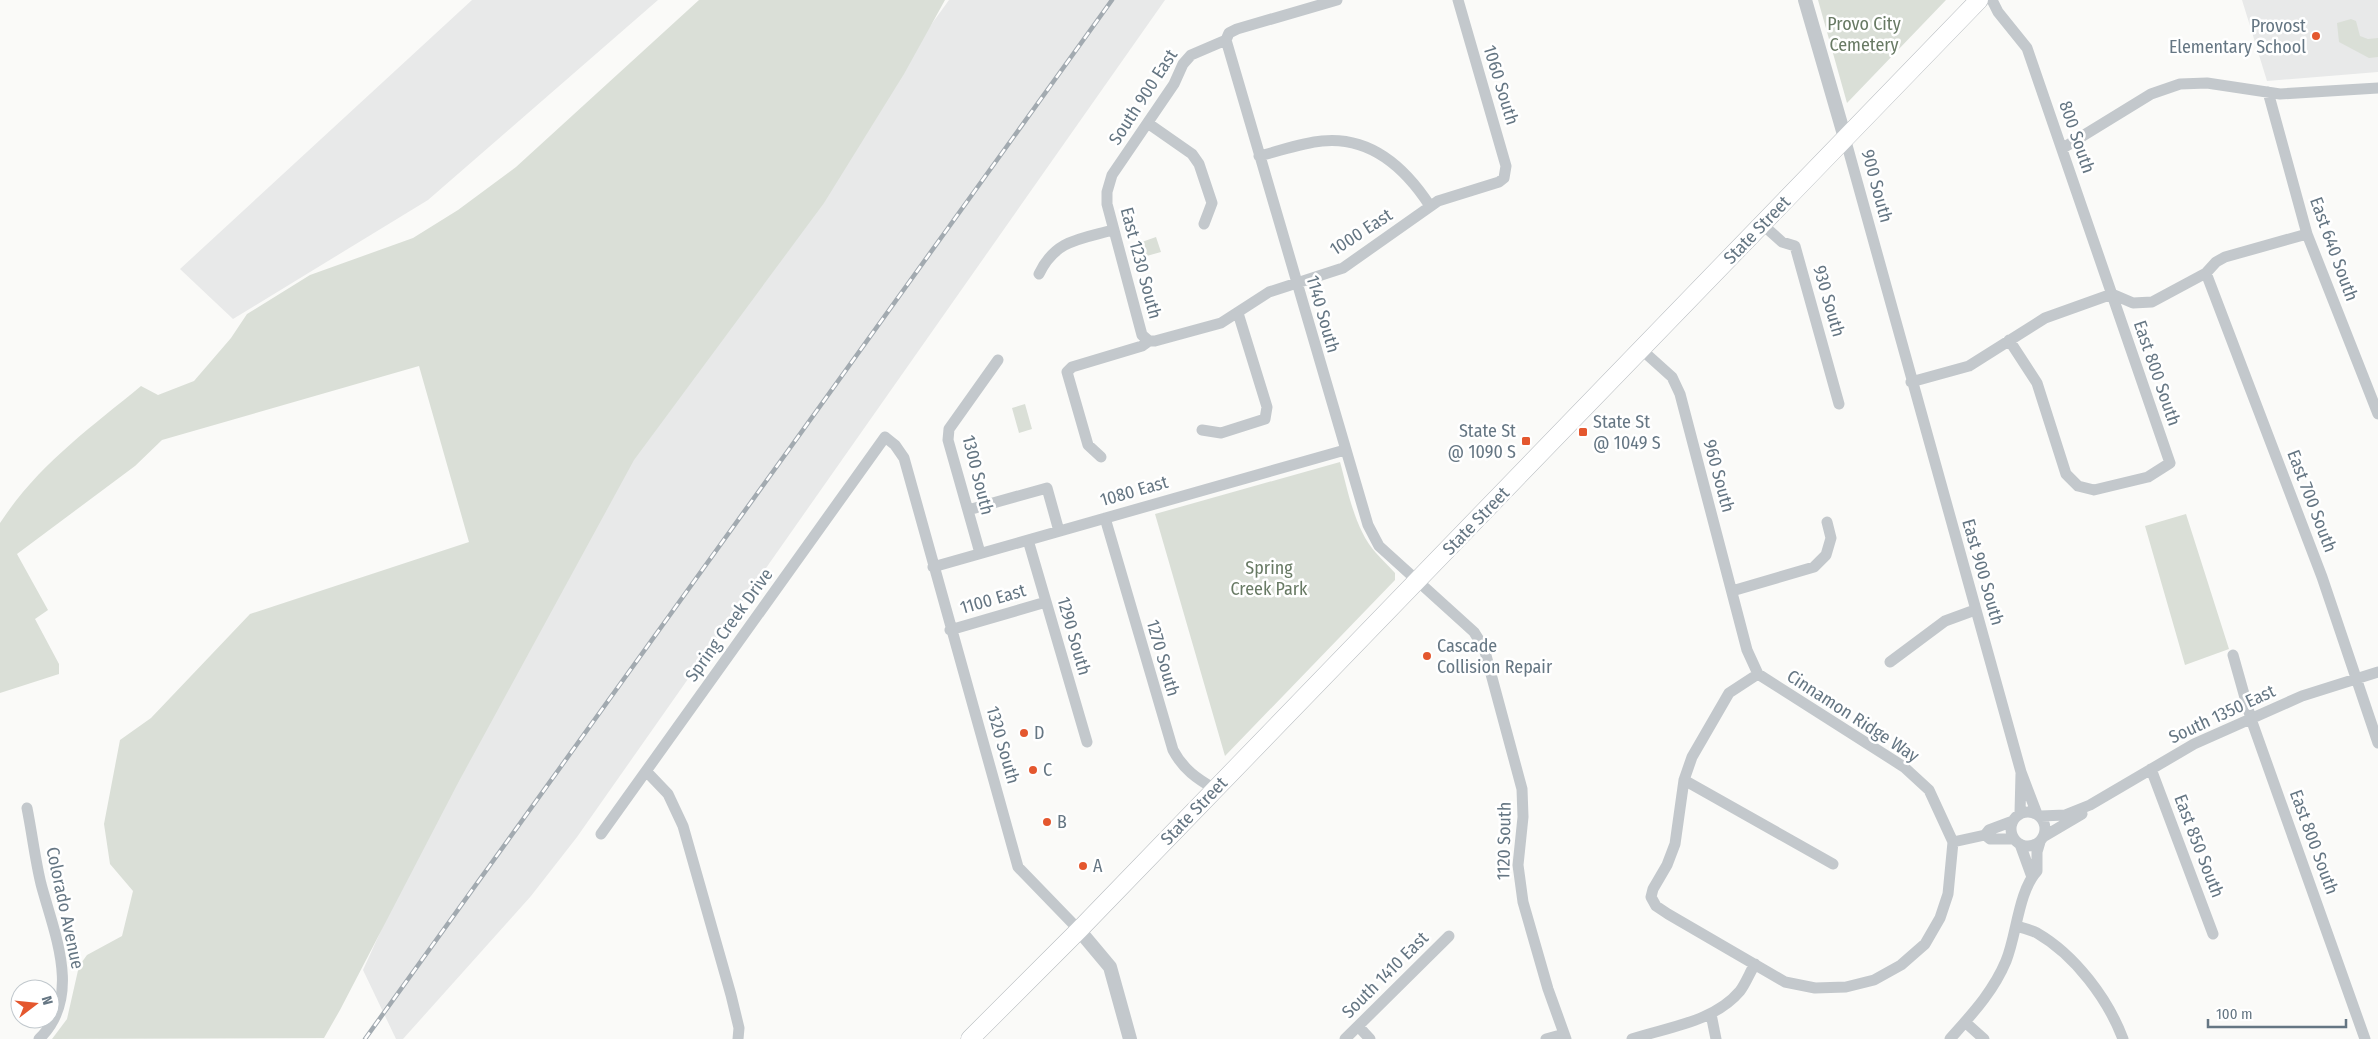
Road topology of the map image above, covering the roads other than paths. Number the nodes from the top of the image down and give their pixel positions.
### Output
1 (1337, 0) edge
2 (1458, 0) edge
3 (1805, 0) edge
4 (1979, 0) edge
5 (1992, 0) edge
6 (1226, 40) junction
7 (2378, 88) edge
8 (2268, 92) junction
9 (1149, 124) junction
10 (1845, 138) junction
11 (2063, 148) junction
12 (1259, 156) junction
13 (1502, 180) joint
14 (1107, 192) joint
15 (1430, 206) junction
16 (1204, 224) dead end
17 (1762, 225) junction
18 (1113, 230) junction
19 (2307, 234) junction
20 (2206, 273) junction
21 (1039, 274) dead end
22 (1296, 283) junction
23 (2112, 294) junction
24 (1238, 313) junction
25 (2009, 340) junction
26 (1149, 341) junction
27 (1642, 350) junction
28 (998, 360) dead end
29 (1911, 382) junction
30 (1839, 404) dead end
31 (2378, 414) edge
32 (1202, 430) dead end
33 (885, 437) joint
34 (1345, 450) junction
35 (1101, 457) dead end
36 (968, 510) junction
37 (1105, 518) junction
38 (1827, 522) dead end
39 (1059, 531) junction
40 (1028, 540) junction
41 (980, 553) junction
42 (932, 567) junction
43 (1417, 580) junction
44 (1732, 591) junction
45 (1046, 602) junction
46 (1975, 610) junction
47 (950, 630) junction
48 (2233, 655) dead end
49 (1890, 662) dead end
50 (2378, 672) edge
51 (1758, 674) junction
52 (2357, 677) junction
53 (2252, 719) junction
54 (1086, 742) dead end
55 (2378, 743) edge
56 (2151, 769) junction
57 (646, 771) junction
58 (2021, 772) junction
59 (1684, 780) junction
60 (1215, 789) junction
61 (2090, 805) junction
62 (27, 808) dead end
63 (2039, 815) junction
64 (2016, 817) junction
65 (601, 834) dead end
66 (1985, 835) junction
67 (2042, 840) junction
68 (1953, 842) junction
69 (2017, 842) junction
70 (1833, 864) dead end
71 (2032, 877) junction
72 (2016, 926) junction
73 (1079, 930) junction
74 (2213, 934) dead end
75 (1449, 936) dead end
76 (1755, 964) junction
77 (1711, 1014) junction
78 (1965, 1022) junction
79 (1358, 1026) junction
80 (1565, 1036) edge
81 (39, 1039) edge
82 (738, 1039) edge
83 (970, 1039) edge
84 (1130, 1039) edge
85 (1345, 1039) edge
86 (1370, 1039) edge
87 (1546, 1039) edge
88 (1632, 1039) edge
89 (1716, 1039) edge
90 (1950, 1039) edge
91 (1984, 1039) edge
92 (2123, 1039) edge
93 (2365, 1039) edge

1 - 6 street, South 900 East
2 - 13 street, 1060 South
3 - 10 street, 900 South
4 - 10 main road, State Street
5 - 11 street, 800 South
6 - 9 street, South 900 East
6 - 12 street, 1140 South
7 - 8 street
8 - 11 street
8 - 19 street, East 640 South
9 - 14 street, South 900 East
9 - 16 street
10 - 17 main road, State Street
10 - 29 street, 900 South
11 - 23 street, 800 South
12 - 15 street
12 - 22 street, 1140 South
13 - 15 street, 1000 East
14 - 18 street, East 1230 South
15 - 22 street, 1000 East
17 - 27 main road, State Street
17 - 30 street, 930 South
18 - 21 street
18 - 26 street, East 1230 South
19 - 20 street
19 - 31 street, East 640 South
20 - 23 street
20 - 52 street, East 700 South
22 - 24 street, 1000 East
22 - 34 street, 1140 South
23 - 25 street
23 - 25 street, East 800 South
24 - 26 street, 1000 East
24 - 32 street
25 - 29 street
26 - 35 street, 1000 East
27 - 43 main road, State Street
27 - 44 street, 960 South
28 - 36 street, 1300 South
29 - 46 street, East 900 South
33 - 42 street, 1320 South
33 - 57 street, Spring Creek Drive
34 - 37 street, 1080 East
34 - 43 street, 1140 South
36 - 39 street
36 - 41 street, 1300 South
37 - 39 street, 1080 East
37 - 60 street, 1270 South
38 - 44 street
39 - 40 street, 1080 East
40 - 41 street, 1080 East
40 - 45 street, 1290 South
41 - 42 street, 1080 East
42 - 47 street, 1320 South
43 - 60 main road, State Street
43 - 80 street, 1120 South
44 - 51 street, 960 South
45 - 47 street, 1100 East
45 - 54 street, 1290 South
46 - 49 street
46 - 58 street, East 900 South
47 - 73 street, 1320 South
48 - 53 street, East 800 South
50 - 52 street, South 1350 East
51 - 59 street
51 - 68 street, Cinnamon Ridge Way
52 - 53 street, South 1350 East
52 - 55 street, East 700 South
53 - 56 street, South 1350 East
53 - 93 street, East 800 South
56 - 61 street, South 1350 East
56 - 74 street, East 850 South
57 - 65 street, Spring Creek Drive
57 - 82 street
58 - 63 street, East 900 South
58 - 64 street, East 900 South
59 - 70 street
59 - 76 street
60 - 73 main road, State Street
61 - 63 street, South 1350 East
61 - 67 street, South 1350 East
62 - 81 street, Colorado Avenue
63 - 64 street
63 - 67 street
64 - 66 street
64 - 69 street
66 - 68 street
66 - 69 street
67 - 69 street
67 - 71 street
68 - 76 street
69 - 71 street
71 - 72 street
72 - 78 street
72 - 92 street
73 - 83 main road, State Street
73 - 84 street, 1320 South
75 - 79 street, South 1410 East
76 - 77 street
77 - 88 street
77 - 89 street
78 - 90 street
78 - 91 street
79 - 85 street, South 1410 East
79 - 86 street
80 - 87 street

